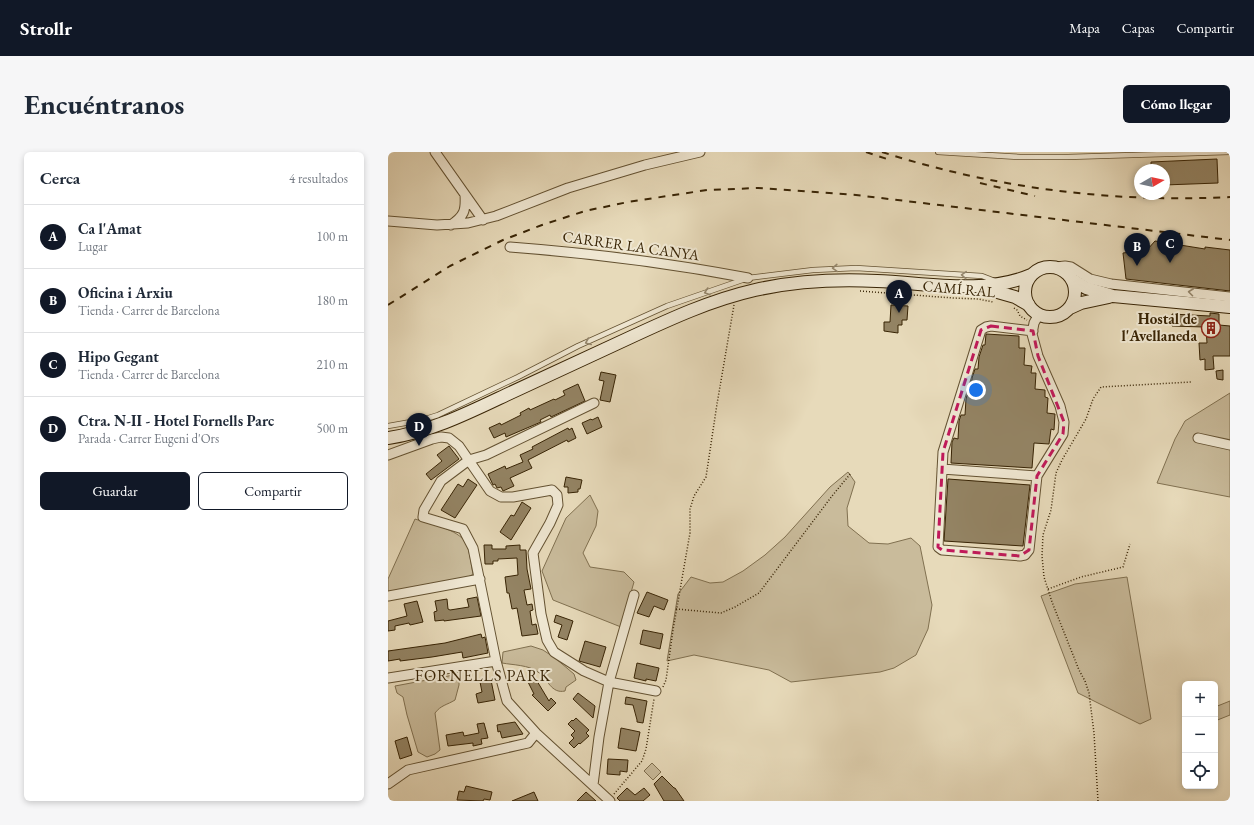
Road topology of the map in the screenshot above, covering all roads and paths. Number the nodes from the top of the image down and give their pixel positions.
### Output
1 (435, 152) edge
2 (700, 152) edge
3 (938, 152) edge
4 (1230, 152) edge
5 (465, 195) junction
6 (483, 220) junction
7 (388, 222) edge
8 (451, 225) junction
9 (510, 247) dead end
10 (1056, 267) junction
11 (1031, 275) junction
12 (748, 278) junction
13 (1073, 280) junction
14 (1001, 284) junction
15 (978, 287) junction
16 (854, 290) dead end
17 (732, 296) junction
18 (1113, 296) junction
19 (1230, 297) edge
20 (997, 302) dead end
21 (1009, 305) dead end
22 (1029, 305) junction
23 (1230, 307) edge
24 (1070, 308) junction
25 (1035, 323) junction
26 (1191, 382) dead end
27 (594, 403) dead end
28 (388, 426) edge
29 (388, 438) edge
30 (1198, 438) dead end
31 (1230, 445) edge
32 (388, 454) edge
33 (469, 460) junction
34 (942, 469) junction
35 (851, 472) dead end
36 (1036, 476) junction
37 (1130, 544) dead end
38 (480, 579) junction
39 (1048, 589) junction
40 (634, 594) dead end
41 (388, 596) edge
42 (676, 609) junction
43 (496, 661) junction
44 (388, 678) edge
45 (608, 682) junction
46 (656, 691) junction
47 (536, 733) junction
48 (388, 784) edge
49 (593, 785) junction
50 (609, 800) edge
51 (1098, 801) edge

1 - 5 street
2 - 6 street
3 - 4 lane
5 - 6 street
5 - 8 street
6 - 8 street
7 - 8 street
9 - 12 street, CARRER LA CANYA
10 - 11 main road
10 - 13 main road
19 -> 10 street
11 - 14 main road
11 - 22 main road
14 -> 12 lane
12 -> 28 lane
13 - 18 main road
13 - 24 main road
14 - 15 main road
15 - 17 main road
15 - 22 main road
16 - 20 path, CAMÍ RAL
17 - 29 main road
17 - 42 path
18 - 23 main road
18 - 24 main road
21 - 25 path, CAMÍ RAL
22 - 25 main road
24 - 25 main road
25 - 34 street
25 - 36 street
26 - 39 path
27 - 33 street
30 - 31 street
32 - 33 street
33 - 38 street
33 - 45 street
34 - 36 street
34 - 36 street
35 - 42 path
37 - 39 path
38 - 41 street
38 - 43 street
39 - 51 path
40 - 45 street
42 - 46 path
43 - 44 street
43 - 47 street
45 - 46 street
45 - 49 street
46 - 50 path
47 - 48 street
47 - 49 street
49 - 50 street

